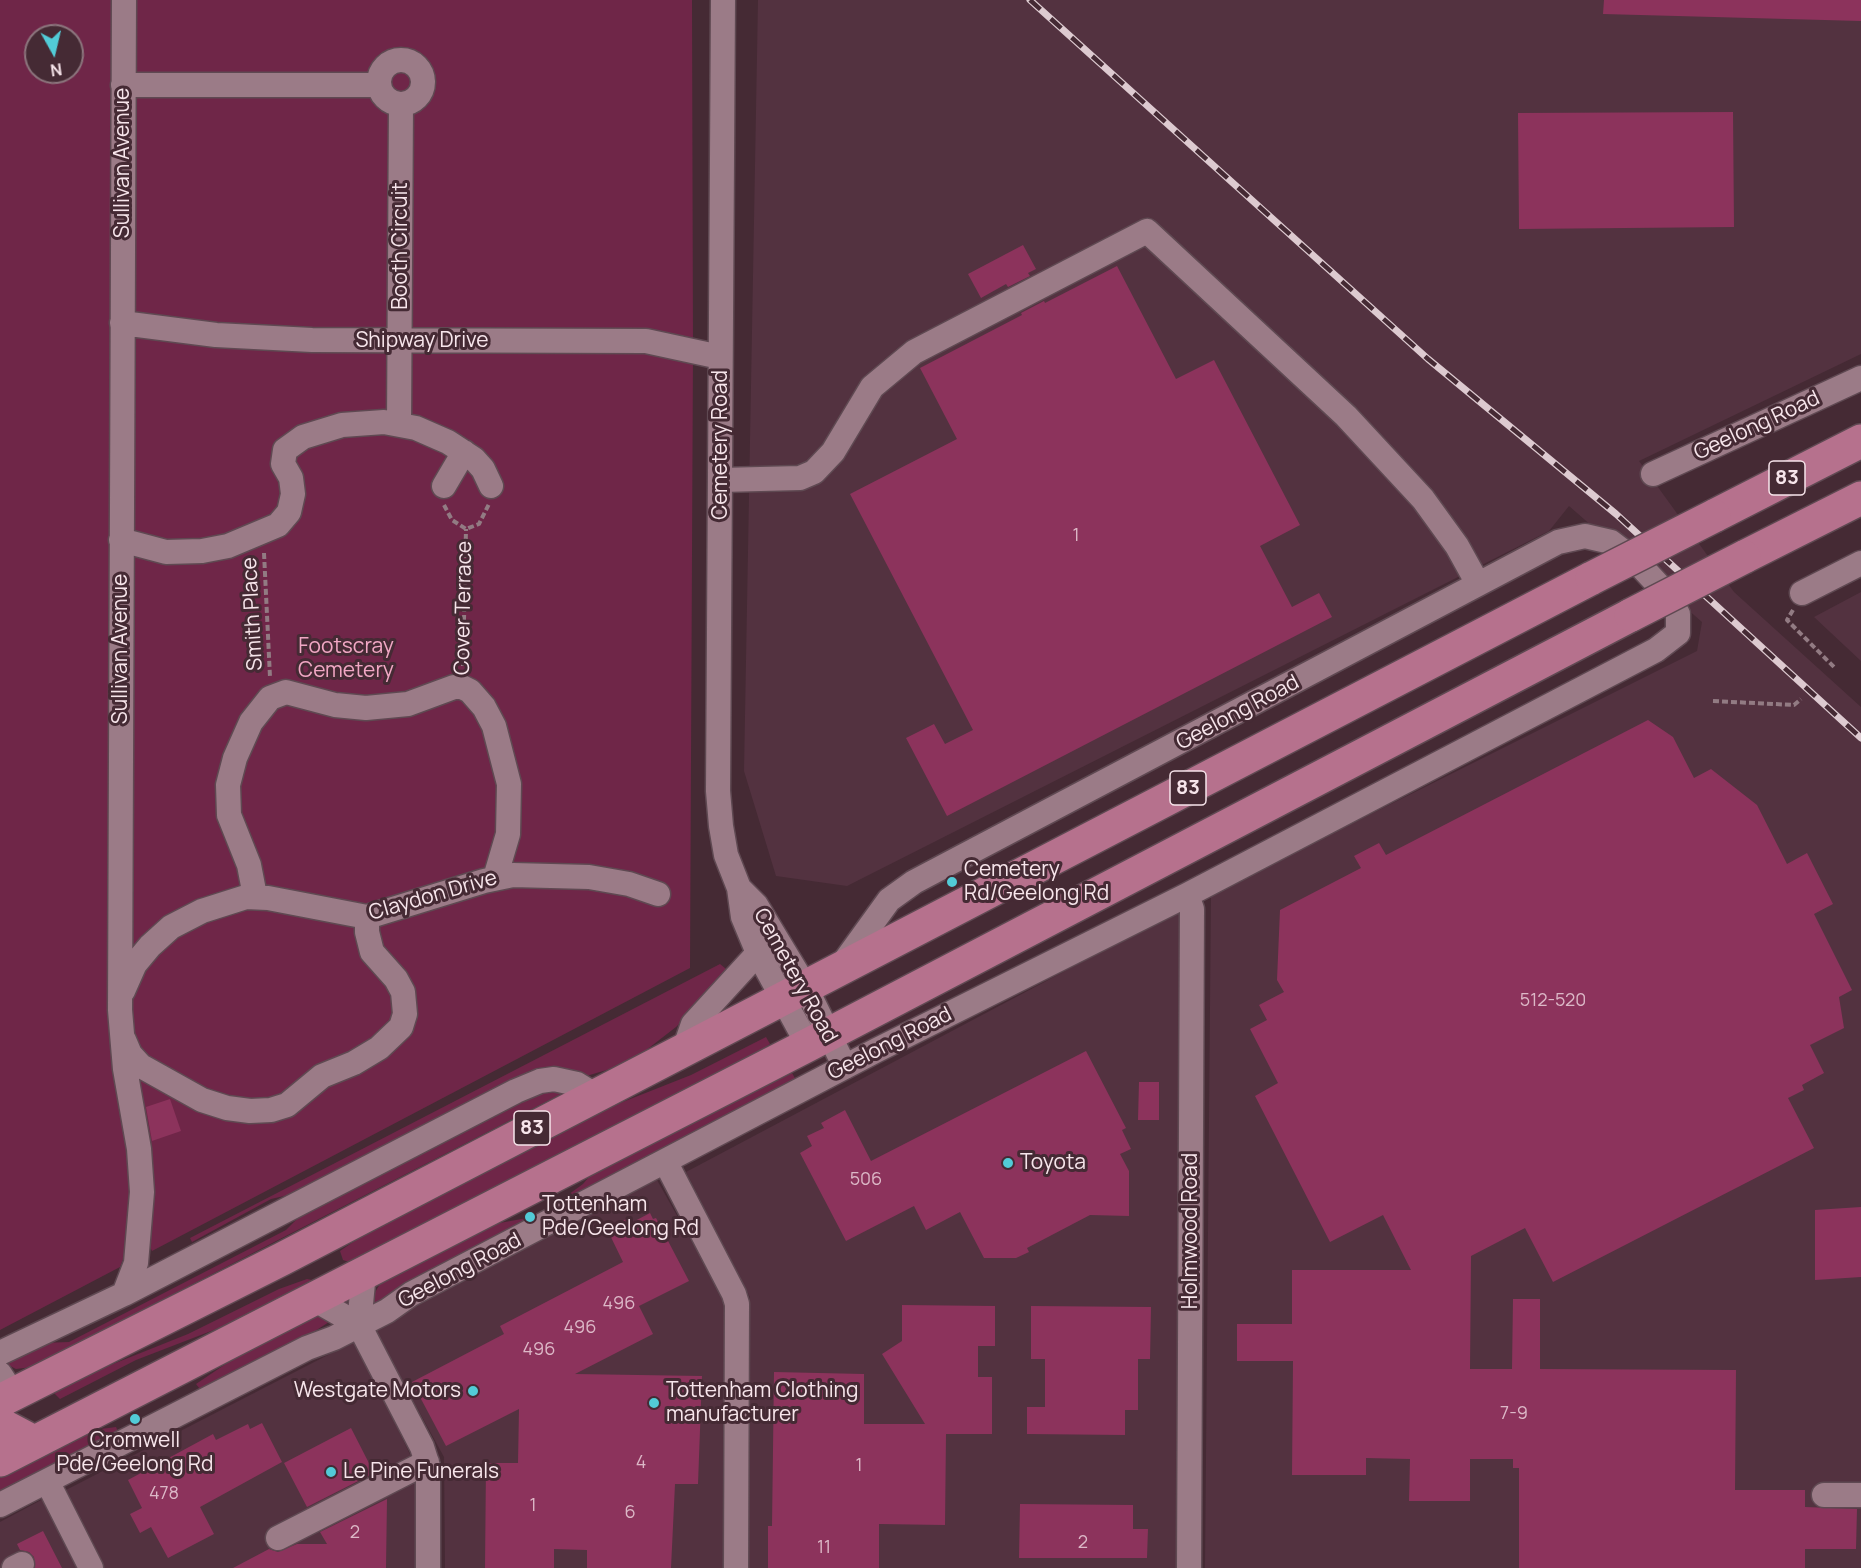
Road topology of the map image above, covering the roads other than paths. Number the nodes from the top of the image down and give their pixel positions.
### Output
1 (124, 0) edge
2 (723, 0) edge
3 (379, 85) junction
4 (123, 86) junction
5 (401, 105) junction
6 (122, 323) junction
7 (400, 340) junction
8 (720, 357) junction
9 (1861, 378) edge
10 (399, 423) junction
11 (1861, 441) edge
12 (464, 452) junction
13 (1653, 474) dead end
14 (721, 480) junction
15 (444, 486) road end
16 (491, 486) road end
17 (1861, 498) edge
18 (121, 540) junction
19 (1861, 563) edge
20 (1478, 584) junction
21 (1802, 593) road end
22 (495, 878) junction
23 (739, 888) junction
24 (658, 894) dead end
25 (1187, 895) junction
26 (255, 896) junction
27 (367, 917) junction
28 (1001, 944) junction
29 (758, 953) junction
30 (1046, 966) junction
31 (841, 967) junction
32 (794, 992) junction
33 (121, 1019) junction
34 (818, 1039) junction
35 (684, 1050) junction
36 (845, 1067) junction
37 (595, 1095) junction
38 (665, 1161) junction
39 (282, 1259) junction
40 (338, 1285) junction
41 (124, 1294) junction
42 (359, 1325) junction
43 (0, 1353) edge
44 (4, 1390) edge
45 (0, 1424) edge
46 (34, 1442) junction
47 (0, 1460) edge
48 (427, 1462) junction
49 (47, 1481) junction
50 (1824, 1495) dead end
51 (1861, 1495) edge
52 (0, 1505) edge
53 (278, 1538) dead end
54 (91, 1568) edge
55 (428, 1568) edge
56 (736, 1568) edge
57 (1189, 1568) edge

1 - 4 street, Sullivan Avenue
2 - 8 street, Cemetery Road
3 - 4 street
3 - 5 street
3 - 5 street
4 - 6 street, Sullivan Avenue
5 - 7 street, Booth Circuit
6 - 7 street, Shipway Drive
6 - 18 street, Sullivan Avenue
7 - 8 street, Shipway Drive
7 - 10 street, Booth Circuit
8 - 14 street, Cemetery Road
9 - 13 street, Geelong Road
10 - 12 street
10 - 18 street
11 - 31 highway, Geelong Road / 83, bridge
12 - 15 street
12 - 16 street
14 - 20 street
14 - 23 street, Cemetery Road
17 - 28 highway, Geelong Road / 83, bridge
18 - 33 street, Sullivan Avenue
19 - 21 street
20 - 25 street, Geelong Road
20 - 31 street, Geelong Road
22 - 24 street, Claydon Drive
22 - 26 street
22 - 27 street, Claydon Drive
23 - 29 street, Cemetery Road
23 - 32 street, Cemetery Road
25 - 30 street, Geelong Road
25 - 57 street, Holmwood Road
26 - 27 street, Claydon Drive
26 - 33 street, Claydon Drive
27 - 33 street
28 - 30 street
28 - 34 highway, Geelong Road / 83
29 - 32 street, Cemetery Road
29 - 35 street
30 - 36 street, Geelong Road
31 - 32 highway, Geelong Road / 83
32 - 34 street, Cemetery Road
32 - 35 highway, Geelong Road / 83
33 - 41 street, Sullivan Avenue
34 - 36 street, Cemetery Road
34 - 40 highway, Geelong Road / 83
35 - 37 highway, Geelong Road / 83
36 - 38 street, Geelong Road
37 - 39 highway, Geelong Road / 83
37 - 41 street
38 - 42 street, Geelong Road
38 - 56 street
39 - 40 highway
39 - 44 highway, Geelong Road / 83
40 - 42 street
40 - 42 street
40 - 46 highway, Geelong Road / 83
41 - 43 street
42 - 48 street
42 - 49 street, Geelong Road
44 - 46 highway
45 - 46 highway
46 - 47 highway, Geelong Road / 83
48 - 53 street
48 - 55 street
49 - 52 street, Geelong Road
49 - 54 street
50 - 51 street

